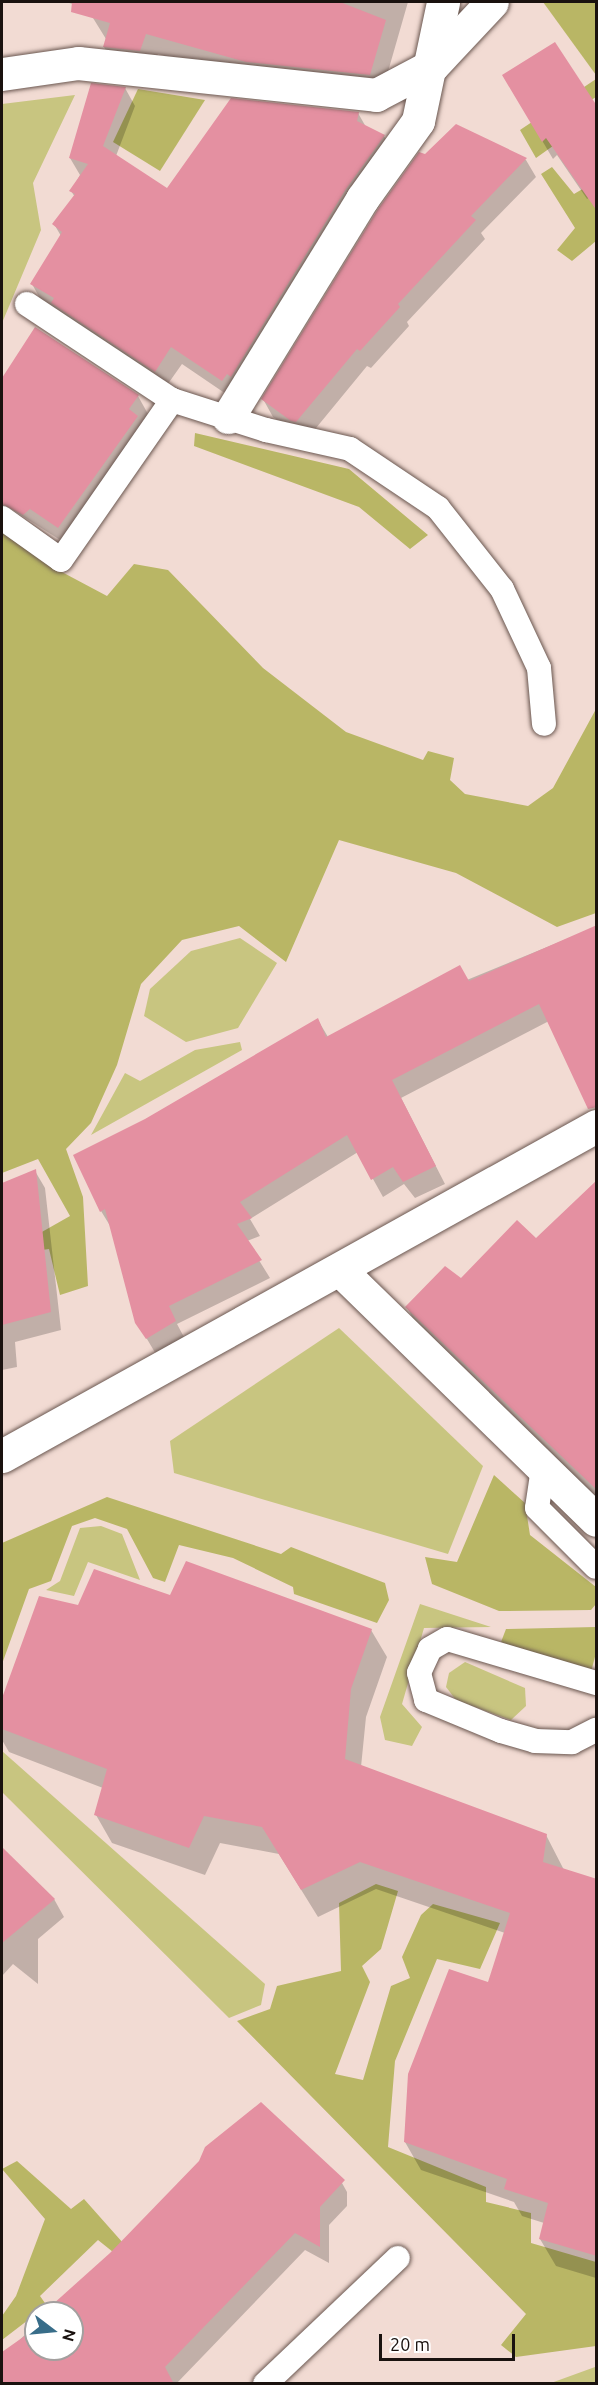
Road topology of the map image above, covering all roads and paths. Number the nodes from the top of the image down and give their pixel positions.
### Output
1 (444, 2) edge
2 (492, 2) edge
3 (433, 65) junction
4 (2, 74) edge
5 (27, 304) dead end
6 (172, 400) junction
7 (228, 417) junction
8 (2, 518) edge
9 (544, 724) dead end
10 (597, 1126) edge
11 (341, 1271) junction
12 (2, 1456) edge
13 (543, 1468) junction
14 (597, 1520) edge
15 (597, 1567) edge
16 (597, 1683) edge
17 (597, 1730) edge
18 (398, 2258) dead end
19 (265, 2384) edge

1 - 3 street
2 - 3 street
3 - 4 street
3 - 7 street
5 - 6 lane
6 - 7 lane
6 - 8 lane
7 - 9 lane
10 - 11 street
11 - 12 street
11 - 13 street
13 - 14 street
13 - 15 lane
16 - 17 lane
18 - 19 lane

